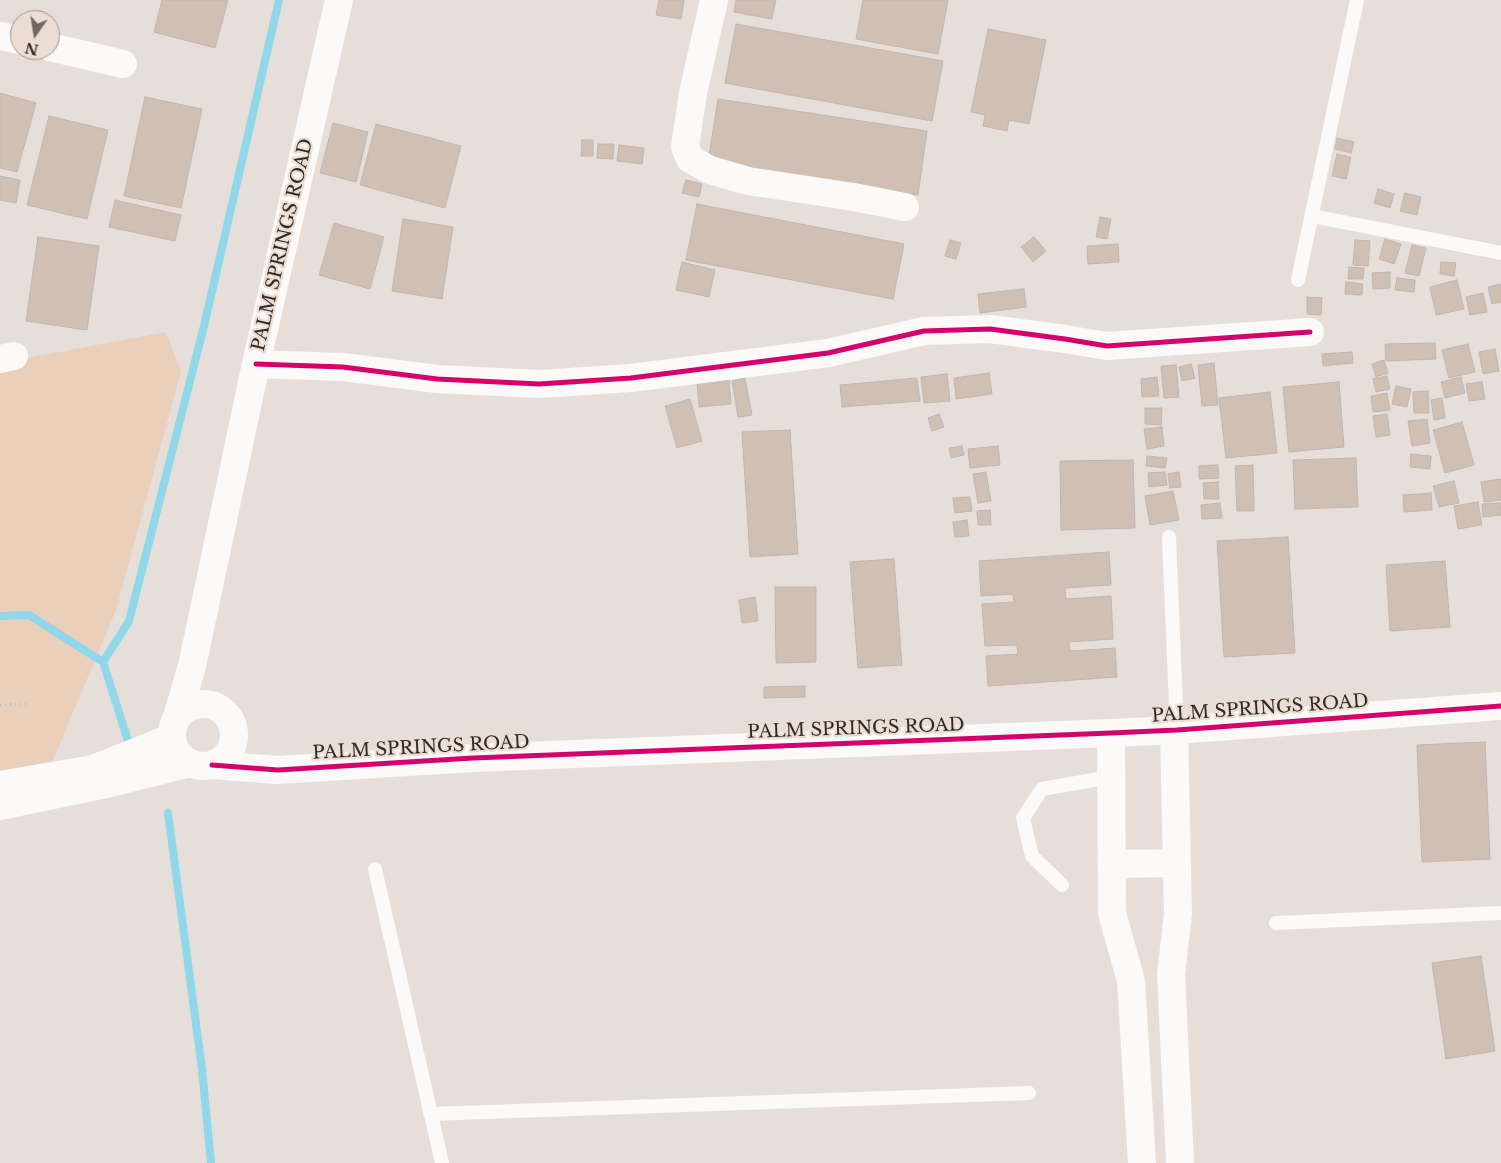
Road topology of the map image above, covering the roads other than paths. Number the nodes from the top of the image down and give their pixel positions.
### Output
1 (339, 0) edge
2 (714, 0) edge
3 (1357, 0) edge
4 (60, 49) edge
5 (123, 64) dead end
6 (906, 207) dead end
7 (1312, 216) junction
8 (1501, 253) edge
9 (1298, 280) dead end
10 (1310, 332) dead end
11 (256, 364) junction
12 (1169, 537) dead end
13 (192, 666) junction
14 (216, 706) junction
15 (1501, 706) edge
16 (174, 728) junction
17 (1176, 730) junction
18 (235, 731) junction
19 (1111, 733) junction
20 (201, 764) junction
21 (278, 770) junction
22 (1111, 777) junction
23 (0, 785) edge
24 (0, 806) edge
25 (1177, 863) junction
26 (1112, 864) junction
27 (375, 869) dead end
28 (1062, 884) dead end
29 (1501, 913) edge
30 (1276, 923) dead end
31 (1029, 1093) dead end
32 (430, 1114) junction
33 (442, 1163) edge
34 (1142, 1163) edge
35 (1180, 1163) edge

1 - 11 street, PALM SPRINGS ROAD
2 - 6 street
3 - 7 lane
4 - 5 street
7 - 8 lane
7 - 9 lane
10 - 11 street
11 - 13 street, PALM SPRINGS ROAD
12 - 17 lane
13 - 14 street
13 - 16 street, PALM SPRINGS ROAD
14 - 16 street
14 - 18 street
15 - 17 street, PALM SPRINGS ROAD
16 - 20 street
16 - 23 street
17 - 19 street, PALM SPRINGS ROAD
17 - 25 street
18 - 20 street
18 - 21 street
19 - 21 street, PALM SPRINGS ROAD
19 - 22 street
20 - 21 street, PALM SPRINGS ROAD
20 - 24 street
22 - 26 street
22 - 28 lane
25 - 26 street
25 - 35 street
26 - 34 street
27 - 32 lane
29 - 30 lane
31 - 32 lane
32 - 33 lane

